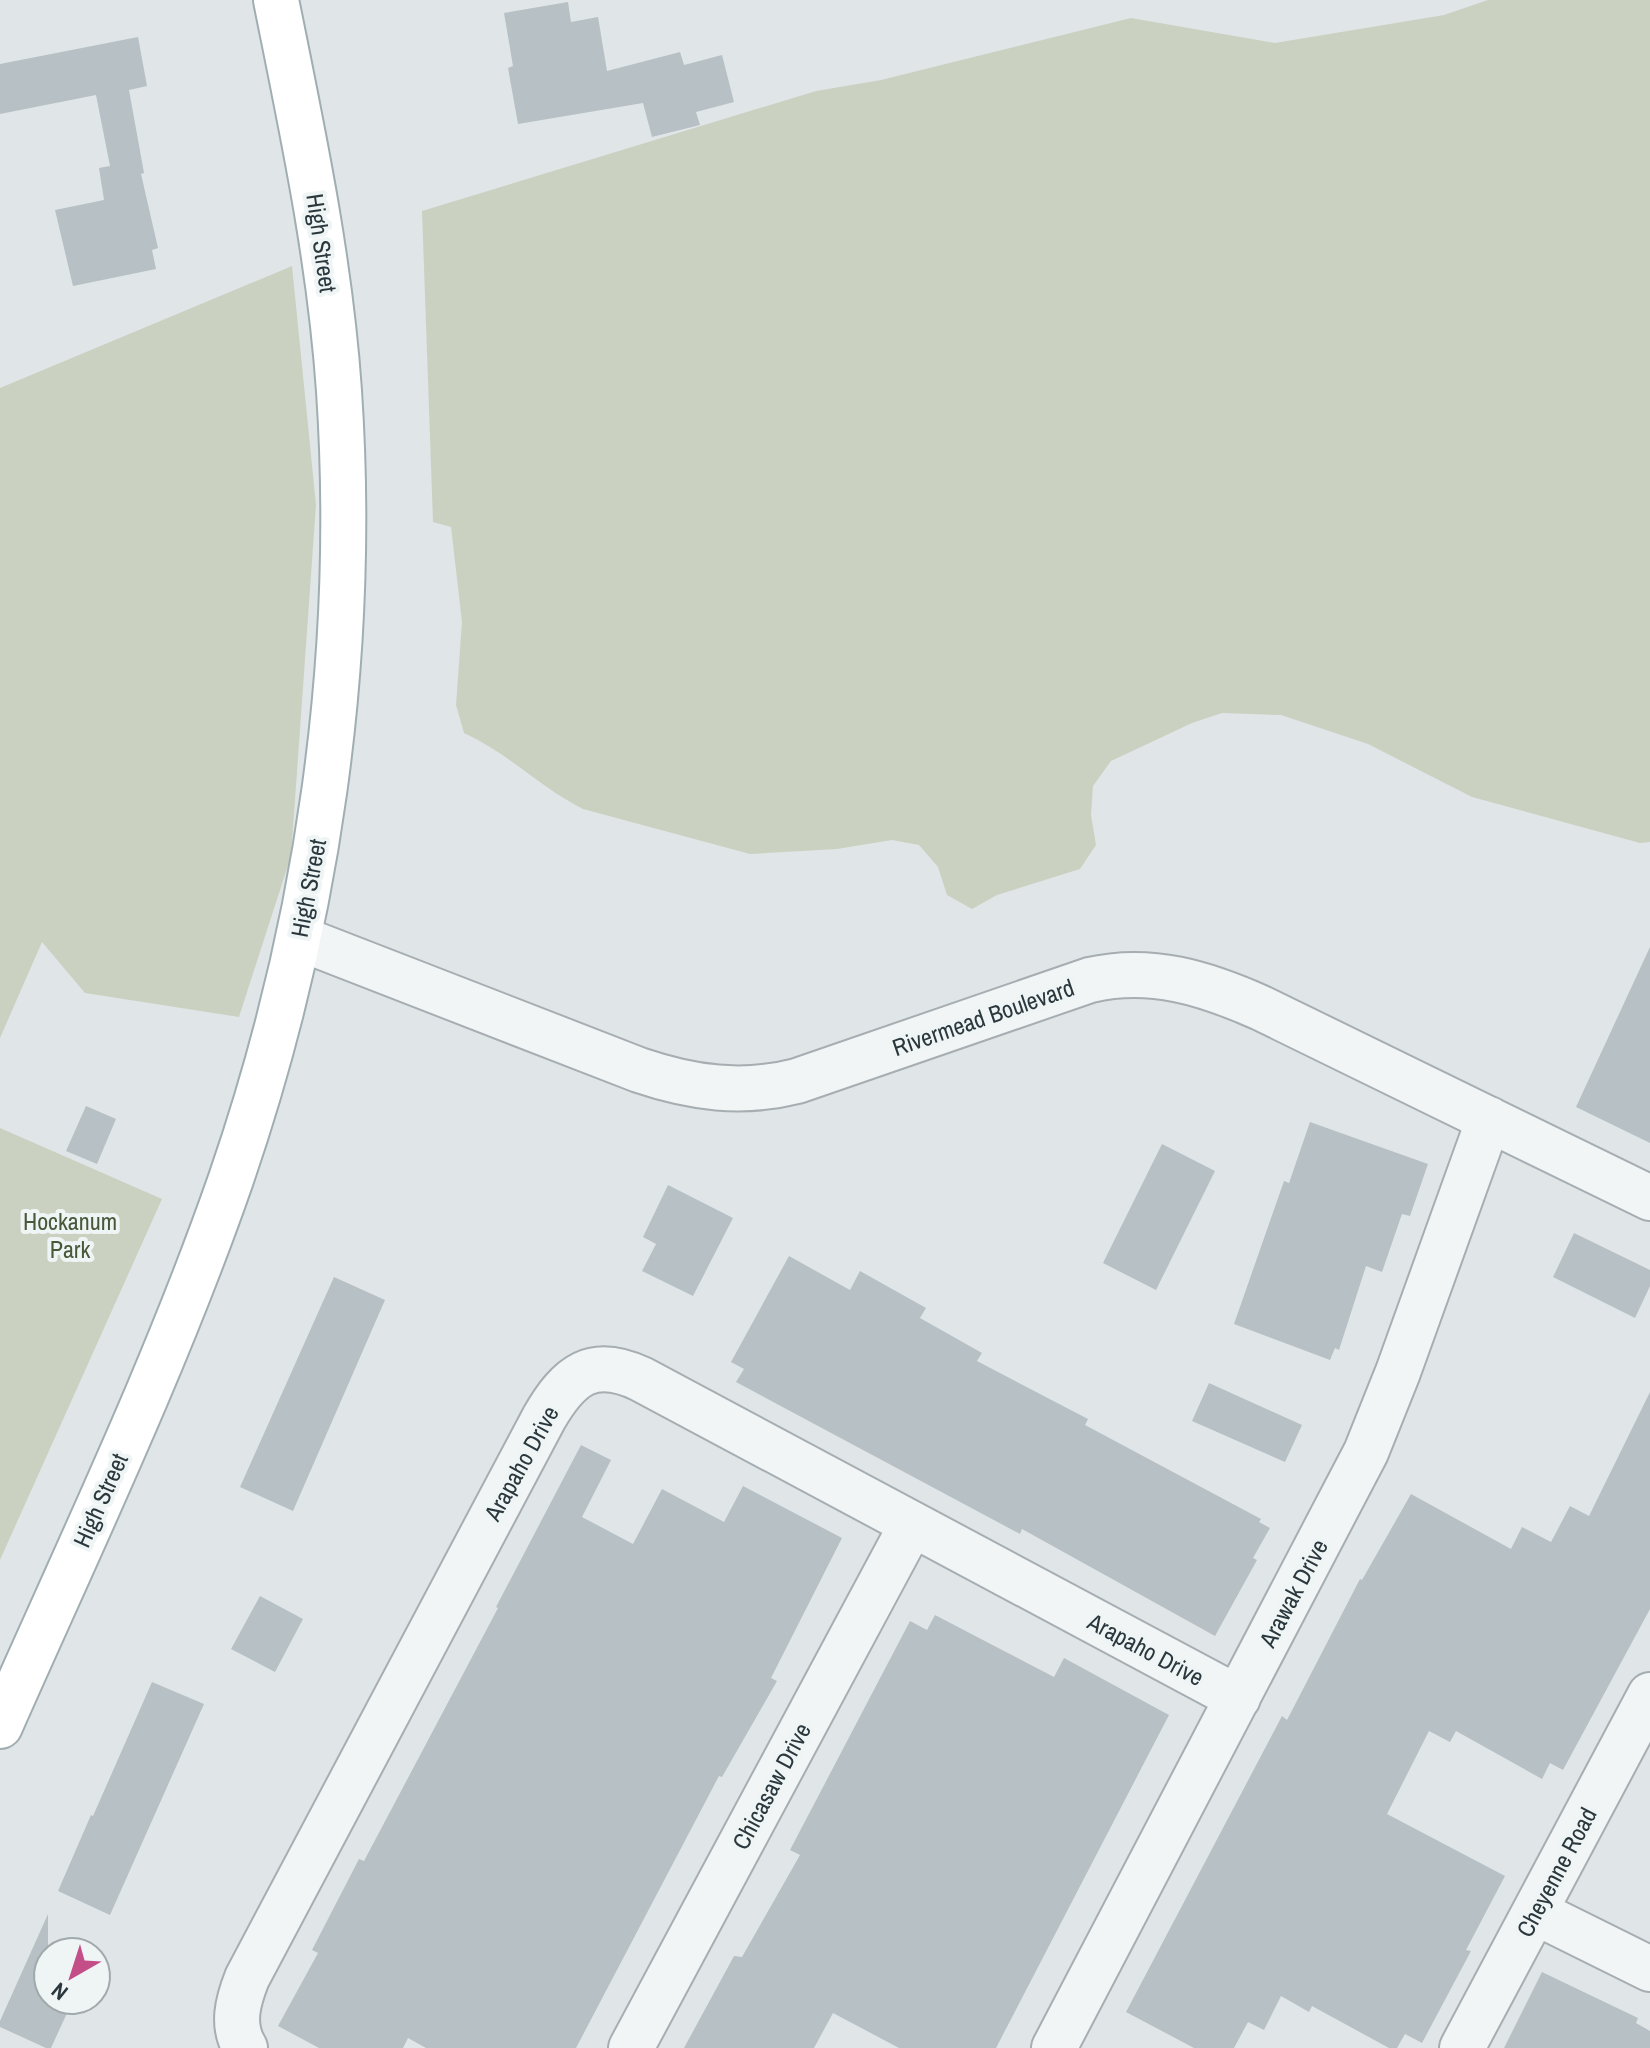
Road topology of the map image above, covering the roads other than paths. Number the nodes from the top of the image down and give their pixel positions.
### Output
1 (276, 0) edge
2 (299, 938) junction
3 (1489, 1119) junction
4 (1650, 1198) edge
5 (912, 1524) junction
6 (1650, 1695) edge
7 (1238, 1698) junction
8 (0, 1726) edge
9 (1535, 1912) junction
10 (1650, 1969) edge
11 (245, 2048) edge
12 (631, 2048) edge
13 (1054, 2048) edge
14 (1462, 2048) edge

1 - 2 main road, High Street
2 - 3 street, Rivermead Boulevard
2 - 8 main road, High Street
3 - 4 street, Rivermead Boulevard
3 - 7 street, Arawak Drive
5 - 7 street, Arapaho Drive
5 - 11 street, Arapaho Drive
5 - 12 street, Chicasaw Drive
6 - 9 street, Cheyenne Road
7 - 13 street, Arawak Drive
9 - 10 street
9 - 14 street, Cheyenne Road

